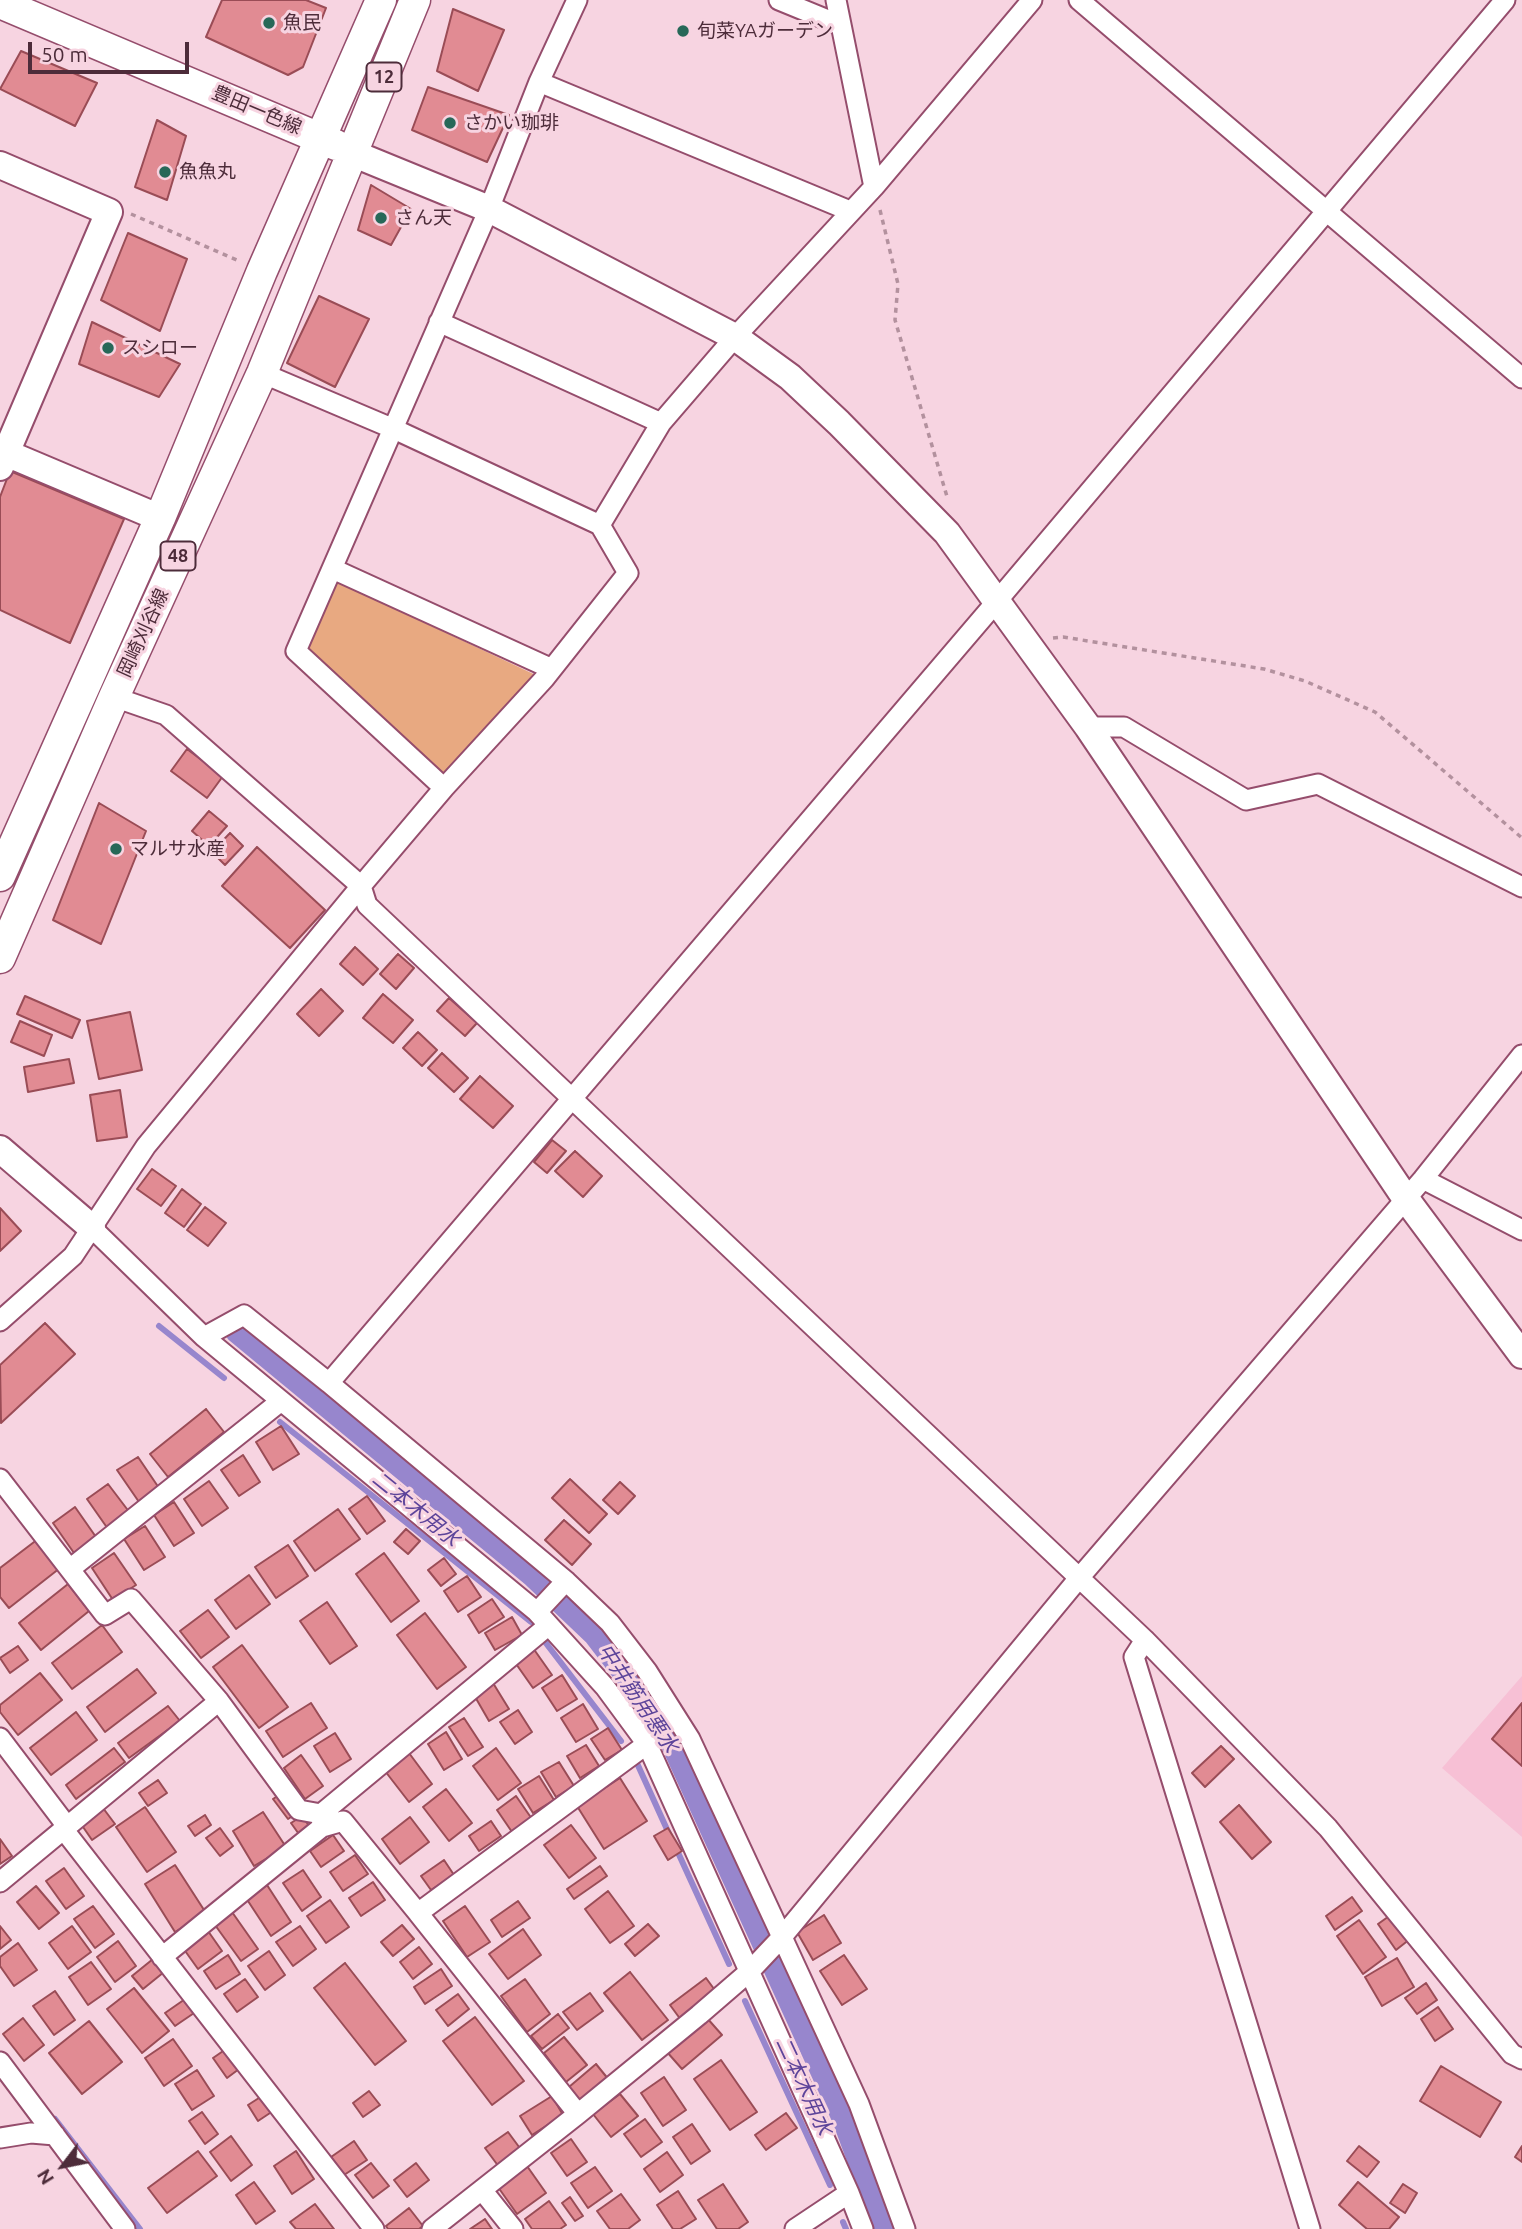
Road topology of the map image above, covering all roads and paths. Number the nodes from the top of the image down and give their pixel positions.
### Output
1 (381, 0) edge
2 (415, 0) edge
3 (577, 0) edge
4 (779, 0) edge
5 (836, 0) edge
6 (1032, 0) edge
7 (1079, 0) edge
8 (1504, 0) edge
9 (2, 9) edge
10 (840, 25) junction
11 (539, 82) junction
12 (320, 136) junction
13 (352, 153) junction
14 (0, 165) edge
15 (874, 187) junction
16 (489, 209) junction
17 (850, 211) junction
18 (1326, 211) junction
19 (108, 212) junction
20 (262, 271) junction
21 (439, 322) junction
22 (735, 337) junction
23 (262, 373) junction
24 (1522, 378) edge
25 (661, 422) junction
26 (394, 429) junction
27 (3, 460) edge
28 (160, 518) junction
29 (600, 526) junction
30 (947, 533) junction
31 (333, 569) junction
32 (997, 601) junction
33 (1027, 642) junction
34 (552, 669) junction
35 (114, 697) junction
36 (1088, 727) junction
37 (444, 788) junction
38 (1522, 838) edge
39 (0, 876) edge
40 (360, 886) junction
41 (1522, 887) edge
42 (0, 958) edge
43 (1522, 1055) edge
44 (571, 1099) junction
45 (0, 1149) edge
46 (1423, 1179) junction
47 (1406, 1199) junction
48 (92, 1228) junction
49 (1522, 1230) edge
50 (0, 1321) edge
51 (204, 1337) junction
52 (1522, 1355) edge
53 (329, 1383) junction
54 (281, 1401) junction
55 (0, 1479) edge
56 (70, 1569) junction
57 (1079, 1578) junction
58 (566, 1581) junction
59 (543, 1618) junction
60 (1145, 1640) junction
61 (219, 1701) junction
62 (0, 1738) edge
63 (647, 1744) junction
64 (321, 1820) junction
65 (64, 1830) junction
66 (0, 1882) edge
67 (418, 1913) junction
68 (782, 1937) junction
69 (162, 1957) junction
70 (750, 1971) junction
71 (1522, 2059) edge
72 (0, 2062) edge
73 (578, 2114) junction
74 (55, 2135) junction
75 (0, 2138) edge
76 (482, 2190) junction
77 (849, 2193) junction
78 (125, 2229) edge
79 (374, 2229) edge
80 (432, 2229) edge
81 (513, 2229) edge
82 (794, 2229) edge
83 (863, 2229) edge
84 (905, 2229) edge
85 (1310, 2229) edge

1 - 12 main road, 豊田一色線 / 12
2 - 13 main road, 12
3 - 11 street
4 - 10 street
5 - 10 street
6 - 15 street
7 - 18 street
8 - 18 street
9 - 12 main road, 豊田一色線
10 - 15 street
11 - 16 street
11 - 17 street
12 - 13 main road, 豊田一色線
12 - 20 main road, 岡崎刈谷線 / 48
13 - 16 street
13 - 23 main road, 岡崎刈谷線 / 48
14 - 19 street
15 - 17 street
15 - 30 path
16 - 21 street
16 - 22 street
17 - 22 street
18 - 24 street
18 - 32 street
19 - 20 path
19 - 27 street
20 - 28 main road, 岡崎刈谷線 / 48
21 - 25 street
21 - 26 street
22 - 25 street
22 - 30 street
23 - 26 street
23 - 35 main road, 岡崎刈谷線 / 48
25 - 29 street
26 - 29 street
26 - 31 street
27 - 28 street
28 - 39 main road, 岡崎刈谷線 / 48
29 - 34 street
30 - 32 street
31 - 34 street
31 - 37 street
32 - 33 street
32 - 44 street
33 - 36 street
33 - 38 path
34 - 37 street
35 - 40 street
35 - 42 main road, 岡崎刈谷線 / 48
36 - 41 street
36 - 47 street
37 - 40 street
40 - 44 street
40 - 48 street
43 - 46 street
44 - 53 street
44 - 57 street
45 - 48 street
46 - 47 street
46 - 49 street
47 - 52 street
47 - 57 street
48 - 50 street
48 - 51 street
51 - 53 street
51 - 54 street
53 - 58 street
54 - 56 street
54 - 59 street
55 - 56 street
56 - 61 street
57 - 60 street
57 - 68 street
58 - 59 street
58 - 68 street
59 - 63 street
59 - 64 street
60 - 71 street
60 - 85 street
61 - 64 street
61 - 65 street
62 - 65 street
63 - 67 street
63 - 70 street
64 - 67 street
64 - 69 street
65 - 66 street
65 - 69 street
67 - 73 street
68 - 70 street
68 - 84 street
69 - 79 street
70 - 73 street
70 - 77 street
72 - 74 street
73 - 76 street
74 - 75 street
74 - 78 street
76 - 80 street
76 - 81 street
77 - 82 street
77 - 83 street

